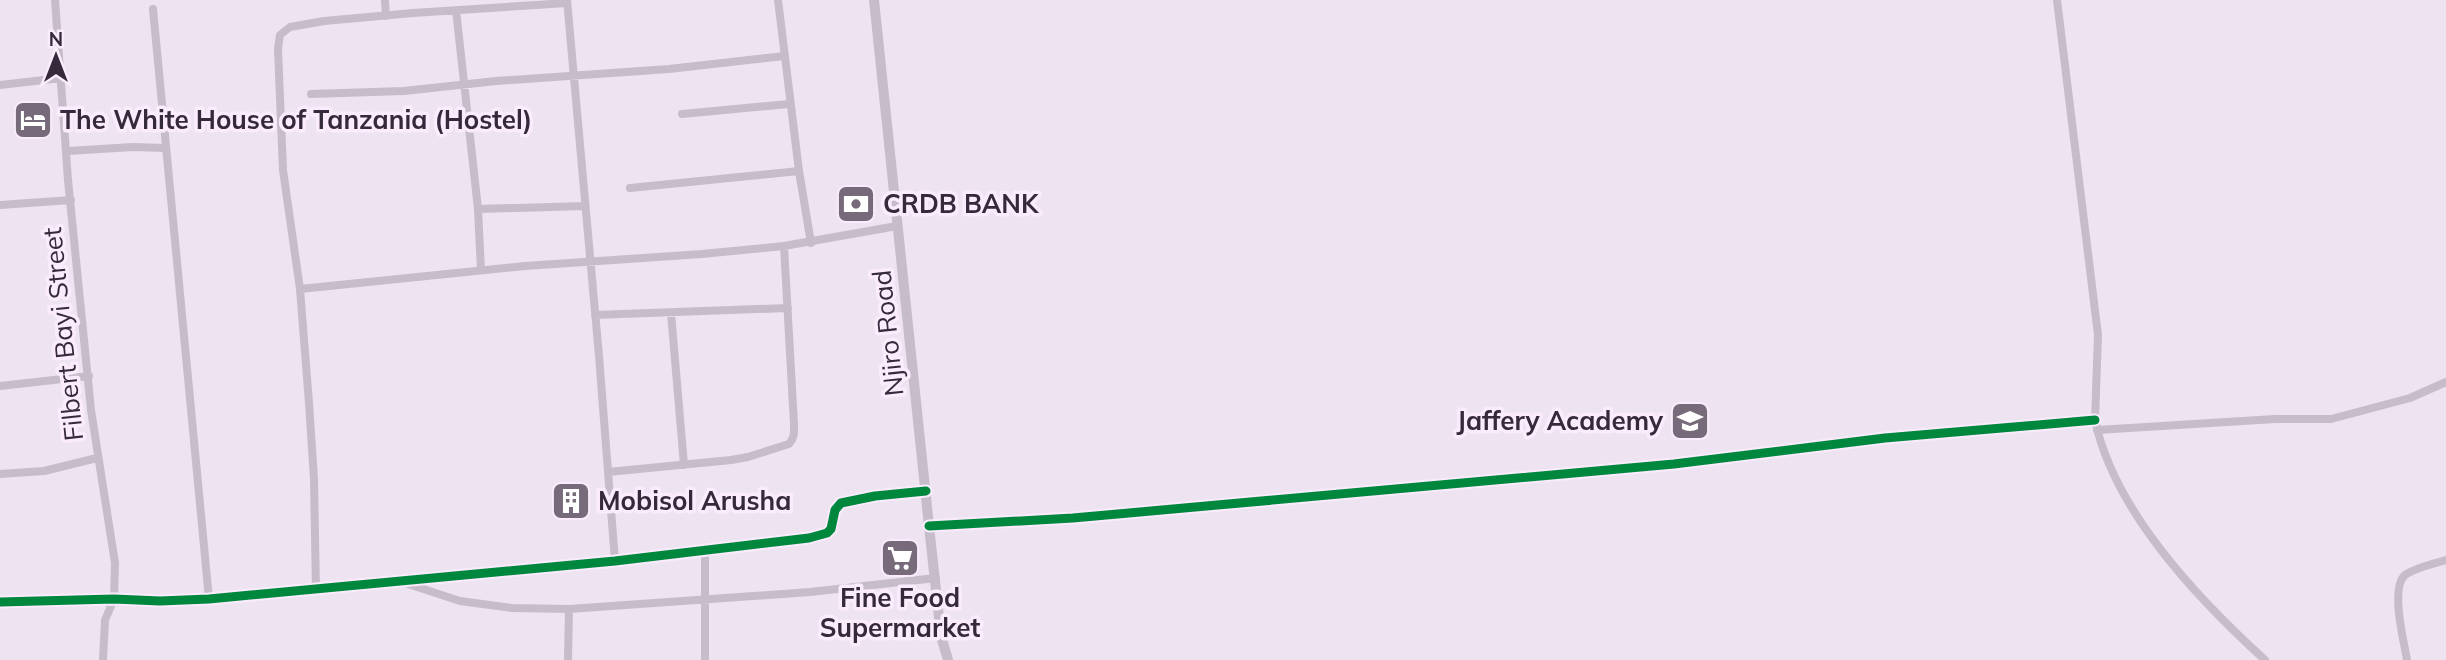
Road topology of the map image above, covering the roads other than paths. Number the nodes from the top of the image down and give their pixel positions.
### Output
1 (55, 0) edge
2 (384, 0) edge
3 (778, 0) edge
4 (874, 0) edge
5 (2057, 0) edge
6 (567, 2) edge
7 (153, 9) dead end
8 (456, 10) junction
9 (386, 16) junction
10 (784, 57) junction
11 (573, 76) junction
12 (61, 78) junction
13 (466, 84) junction
14 (0, 85) edge
15 (311, 94) dead end
16 (789, 104) junction
17 (682, 114) dead end
18 (165, 148) junction
19 (68, 151) junction
20 (799, 171) junction
21 (630, 188) dead end
22 (71, 200) junction
23 (0, 205) edge
24 (585, 206) junction
25 (478, 209) junction
26 (897, 226) junction
27 (811, 243) junction
28 (783, 246) junction
29 (591, 262) junction
30 (481, 270) junction
31 (300, 289) junction
32 (788, 308) junction
33 (671, 313) junction
34 (595, 315) junction
35 (89, 376) junction
36 (2446, 382) edge
37 (0, 386) edge
38 (2095, 420) junction
39 (2097, 430) junction
40 (97, 458) junction
41 (684, 465) junction
42 (608, 472) junction
43 (0, 474) edge
44 (926, 491) junction
45 (929, 526) junction
46 (705, 551) junction
47 (2446, 560) edge
48 (615, 562) junction
49 (936, 578) junction
50 (399, 581) junction
51 (316, 591) junction
52 (705, 598) junction
53 (114, 599) junction
54 (209, 599) junction
55 (0, 601) edge
56 (569, 609) junction
57 (103, 660) edge
58 (568, 660) edge
59 (705, 660) edge
60 (948, 660) edge
61 (2265, 660) edge
62 (2407, 660) edge

1 - 12 street, Filbert Bayi Street
2 - 9 street
3 - 10 street
4 - 26 street, Njiro Road
5 - 38 street
6 - 8 street
6 - 11 street
7 - 18 street
8 - 9 street
8 - 13 street
9 - 31 street
10 - 11 street
10 - 16 street
11 - 13 street
11 - 24 street
12 - 14 street
12 - 19 street, Filbert Bayi Street
13 - 15 street
13 - 25 street
16 - 17 street
16 - 20 street
18 - 19 street
18 - 54 street
19 - 22 street, Filbert Bayi Street
20 - 21 street
20 - 27 street
22 - 23 street
22 - 35 street, Filbert Bayi Street
24 - 25 street
24 - 29 street
25 - 30 street
26 - 27 street
26 - 44 street, Njiro Road
27 - 28 street
28 - 29 street
28 - 32 street
29 - 30 street
29 - 34 street
30 - 31 street
31 - 51 street
32 - 33 street
32 - 41 street
33 - 34 street
33 - 41 street
34 - 42 street
35 - 37 street
35 - 40 street, Filbert Bayi Street
36 - 39 street
38 - 39 street
38 - 45 street
39 - 61 street
40 - 43 street
40 - 53 street, Filbert Bayi Street
41 - 42 street
42 - 48 street
44 - 45 street, Njiro Road
44 - 46 street
45 - 49 street, Njiro Road
46 - 48 street
46 - 52 street
47 - 62 street
48 - 50 street
49 - 52 street
49 - 60 street, Njiro Road
50 - 51 street
50 - 56 street
51 - 54 street
52 - 56 street
52 - 59 street
53 - 54 street
53 - 55 street
53 - 57 street, Filbert Bayi Street
56 - 58 street

